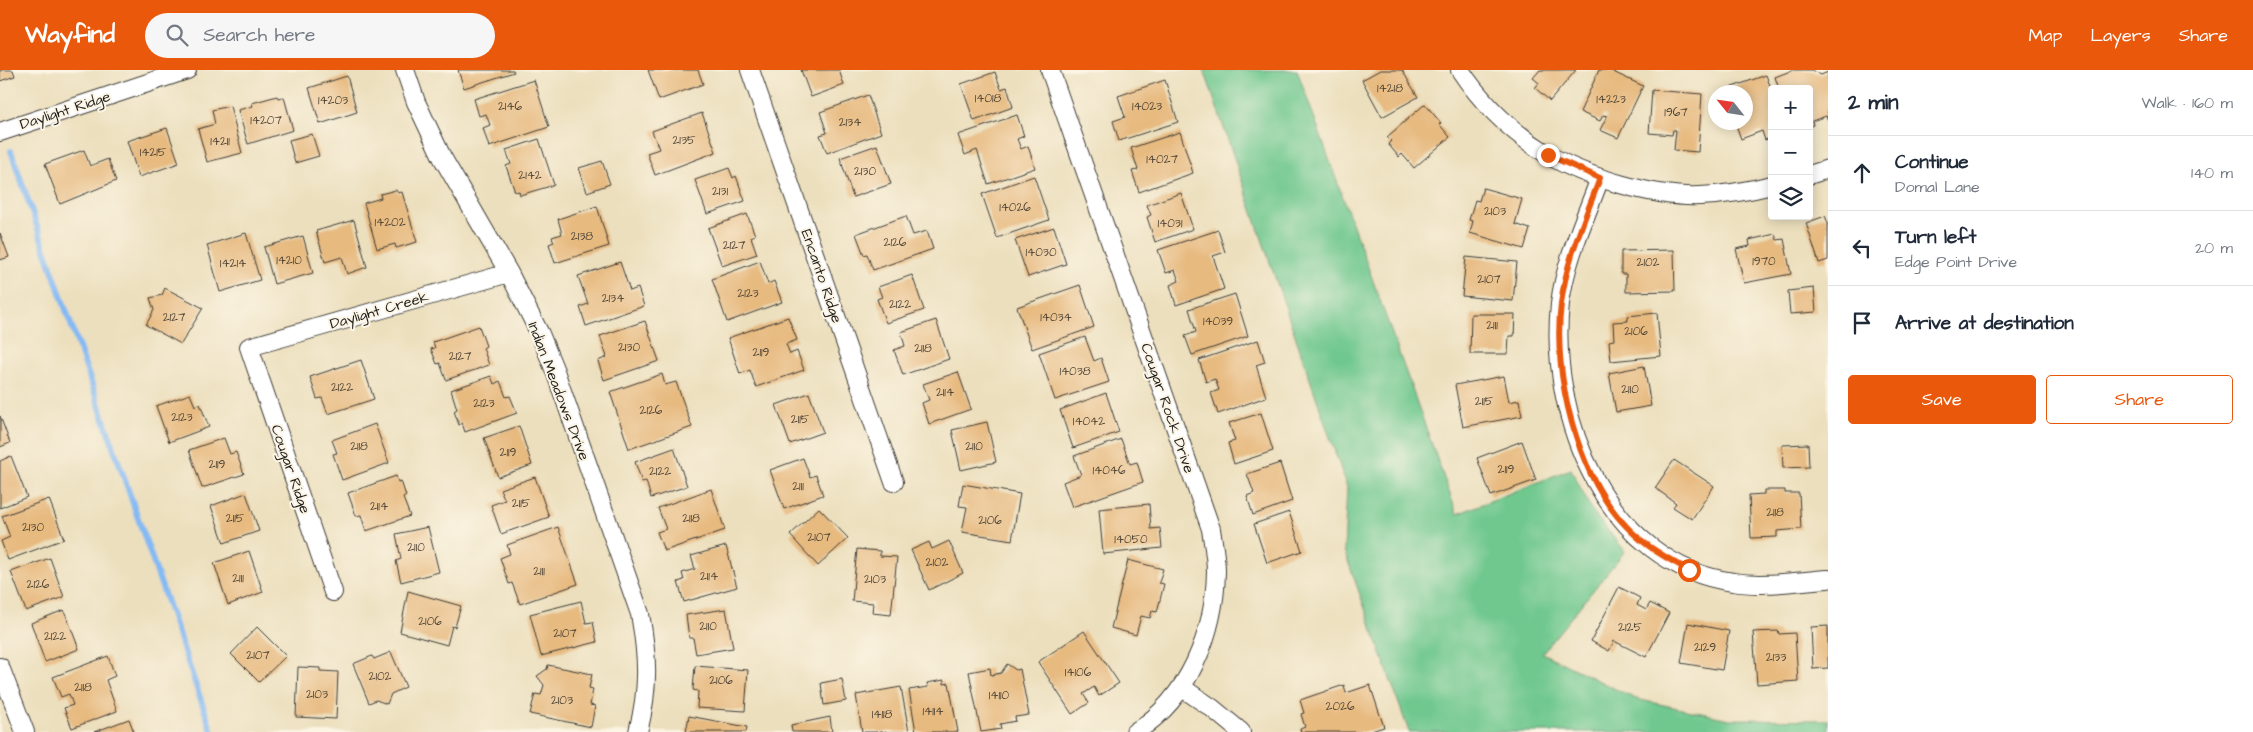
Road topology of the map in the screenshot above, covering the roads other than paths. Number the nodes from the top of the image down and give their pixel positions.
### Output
1 (187, 70) edge
2 (405, 70) edge
3 (750, 70) edge
4 (1050, 70) edge
5 (1460, 70) edge
6 (0, 132) edge
7 (1828, 169) edge
8 (1813, 174) edge
9 (1600, 178) junction
10 (1768, 186) edge
11 (509, 272) junction
12 (249, 347) joint
13 (894, 482) dead end
14 (1828, 579) edge
15 (333, 592) dead end
16 (0, 667) edge
17 (1181, 686) junction
18 (25, 732) edge
19 (638, 732) edge
20 (1134, 732) edge
21 (1241, 732) edge

1 - 6 street, Daylight Ridge
2 - 11 street, Indian Meadows Drive
3 - 13 street, Encanto Ridge
4 - 17 street, Cougar Rock Drive
5 - 9 street
7 - 8 street
9 - 10 street
9 - 14 street
11 - 12 street, Daylight Creek
11 - 19 street, Indian Meadows Drive
12 - 15 street, Cougar Ridge
16 - 18 street
17 - 20 street, Cougar Rock Drive
17 - 21 street

